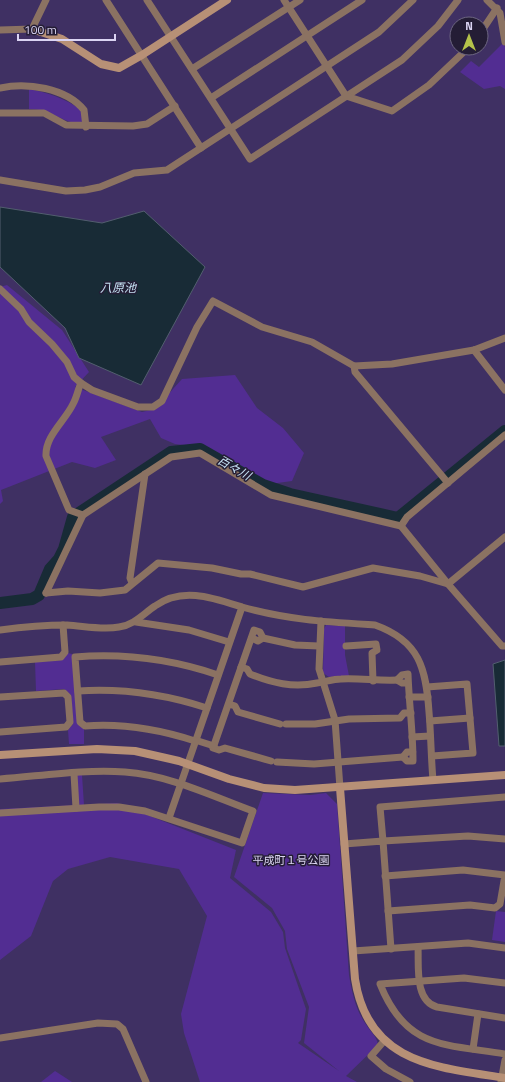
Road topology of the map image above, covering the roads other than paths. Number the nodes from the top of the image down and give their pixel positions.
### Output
1 (46, 0) edge
2 (106, 0) edge
3 (227, 0) edge
4 (284, 0) edge
5 (300, 0) edge
6 (362, 0) edge
7 (413, 0) edge
8 (458, 0) edge
9 (487, 0) edge
10 (149, 1) edge
11 (289, 7) junction
12 (497, 8) junction
13 (489, 20) edge
14 (32, 29) junction
15 (0, 30) edge
16 (170, 36) junction
17 (307, 37) junction
18 (505, 42) edge
19 (142, 55) junction
20 (460, 56) edge
21 (327, 67) junction
22 (192, 69) junction
23 (0, 88) edge
24 (346, 96) junction
25 (211, 98) junction
26 (175, 106) junction
27 (0, 113) edge
28 (86, 127) junction
29 (231, 128) junction
30 (201, 148) junction
31 (0, 180) edge
32 (0, 289) edge
33 (505, 338) edge
34 (474, 350) junction
35 (354, 366) junction
36 (81, 383) junction
37 (505, 390) edge
38 (505, 434) edge
39 (145, 474) junction
40 (448, 483) junction
41 (83, 515) junction
42 (401, 526) junction
43 (505, 538) edge
44 (132, 583) junction
45 (448, 584) junction
46 (242, 607) junction
47 (321, 621) junction
48 (136, 622) junction
49 (63, 625) junction
50 (0, 630) edge
51 (229, 642) junction
52 (319, 646) junction
53 (346, 646) dead end
54 (505, 646) edge
55 (0, 662) edge
56 (241, 667) junction
57 (250, 674) junction
58 (218, 675) junction
59 (238, 675) junction
60 (373, 681) junction
61 (324, 682) junction
62 (427, 687) junction
63 (78, 691) junction
64 (409, 697) junction
65 (428, 697) junction
66 (0, 698) edge
67 (229, 704) junction
68 (207, 708) junction
69 (226, 711) junction
70 (238, 712) junction
71 (411, 713) junction
72 (400, 718) junction
73 (470, 718) junction
74 (335, 720) junction
75 (430, 721) junction
76 (411, 722) junction
77 (0, 732) edge
78 (430, 736) junction
79 (412, 737) junction
80 (195, 740) junction
81 (214, 743) junction
82 (0, 756) edge
83 (432, 756) junction
84 (338, 762) junction
85 (187, 764) junction
86 (74, 774) junction
87 (505, 775) edge
88 (0, 779) edge
89 (433, 780) junction
90 (180, 785) junction
91 (340, 788) junction
92 (505, 798) edge
93 (76, 808) junction
94 (0, 813) edge
95 (169, 818) junction
96 (505, 840) edge
97 (383, 841) junction
98 (344, 844) junction
99 (385, 876) junction
100 (388, 910) junction
101 (418, 947) junction
102 (505, 948) edge
103 (391, 949) junction
104 (353, 951) junction
105 (420, 981) junction
106 (505, 983) edge
107 (478, 1014) junction
108 (505, 1018) edge
109 (0, 1038) edge
110 (385, 1040) junction
111 (473, 1048) junction
112 (505, 1054) edge
113 (505, 1060) edge
114 (503, 1079) edge
115 (146, 1082) edge
116 (410, 1082) edge

1 - 14 street
2 - 19 street
3 - 16 street
4 - 11 street
5 - 11 street
6 - 17 street
7 - 21 street
8 - 24 street
9 - 12 street
10 - 16 street
11 - 17 street
11 - 22 street
12 - 13 street
12 - 18 street
14 - 15 street
14 - 19 street
16 - 19 street
16 - 22 street
17 - 21 street
17 - 25 street
19 - 26 street
20 - 24 street
21 - 24 street
21 - 29 street
22 - 25 street
23 - 28 street
24 - 29 street
25 - 29 street
26 - 28 street
26 - 30 street
27 - 28 street
29 - 30 street
30 - 31 street
32 - 36 street
33 - 34 street
34 - 35 street
34 - 37 street
35 - 36 street
35 - 40 street
36 - 41 street
38 - 40 street
39 - 41 street
39 - 42 street
39 - 44 street
40 - 42 street
41 - 44 street
42 - 45 street
43 - 45 street
44 - 45 street
45 - 54 street
46 - 47 street
46 - 48 street
46 - 51 street
47 - 52 street
47 - 62 street
48 - 49 street
48 - 51 street
49 - 50 street
49 - 55 street
51 - 58 street
52 - 56 street
52 - 61 street
53 - 60 street
56 - 57 street
56 - 59 street
57 - 59 street
57 - 61 street
58 - 63 street
58 - 68 street
59 - 67 street
60 - 61 street
60 - 64 street
61 - 74 street
62 - 65 street
62 - 73 street
63 - 68 street
63 - 80 street
64 - 65 street
64 - 71 street
65 - 75 street
66 - 77 street
67 - 69 street
67 - 70 street
68 - 80 street
69 - 70 street
69 - 81 street
70 - 74 street
71 - 72 street
71 - 76 street
72 - 74 street
72 - 76 street
73 - 75 street
73 - 83 street
74 - 84 street
75 - 78 street
76 - 79 street
78 - 79 street
78 - 83 street
79 - 84 street
80 - 81 street
80 - 85 street
81 - 84 street
82 - 85 street
83 - 89 street
84 - 91 street
85 - 90 street
85 - 91 street
86 - 88 street
86 - 90 street
86 - 93 street
87 - 89 street
89 - 91 street
90 - 95 street
90 - 95 street
91 - 98 street
92 - 97 street
93 - 94 street
93 - 95 street
96 - 97 street
97 - 98 street
97 - 99 street
98 - 104 street
99 - 100 street
99 - 100 street
100 - 103 street
101 - 102 street
101 - 103 street
101 - 105 street
103 - 104 street
104 - 110 street
105 - 106 street
105 - 107 street
105 - 111 street
107 - 108 street
107 - 111 street
109 - 115 street
110 - 114 street
110 - 116 street
111 - 112 street
113 - 114 street

